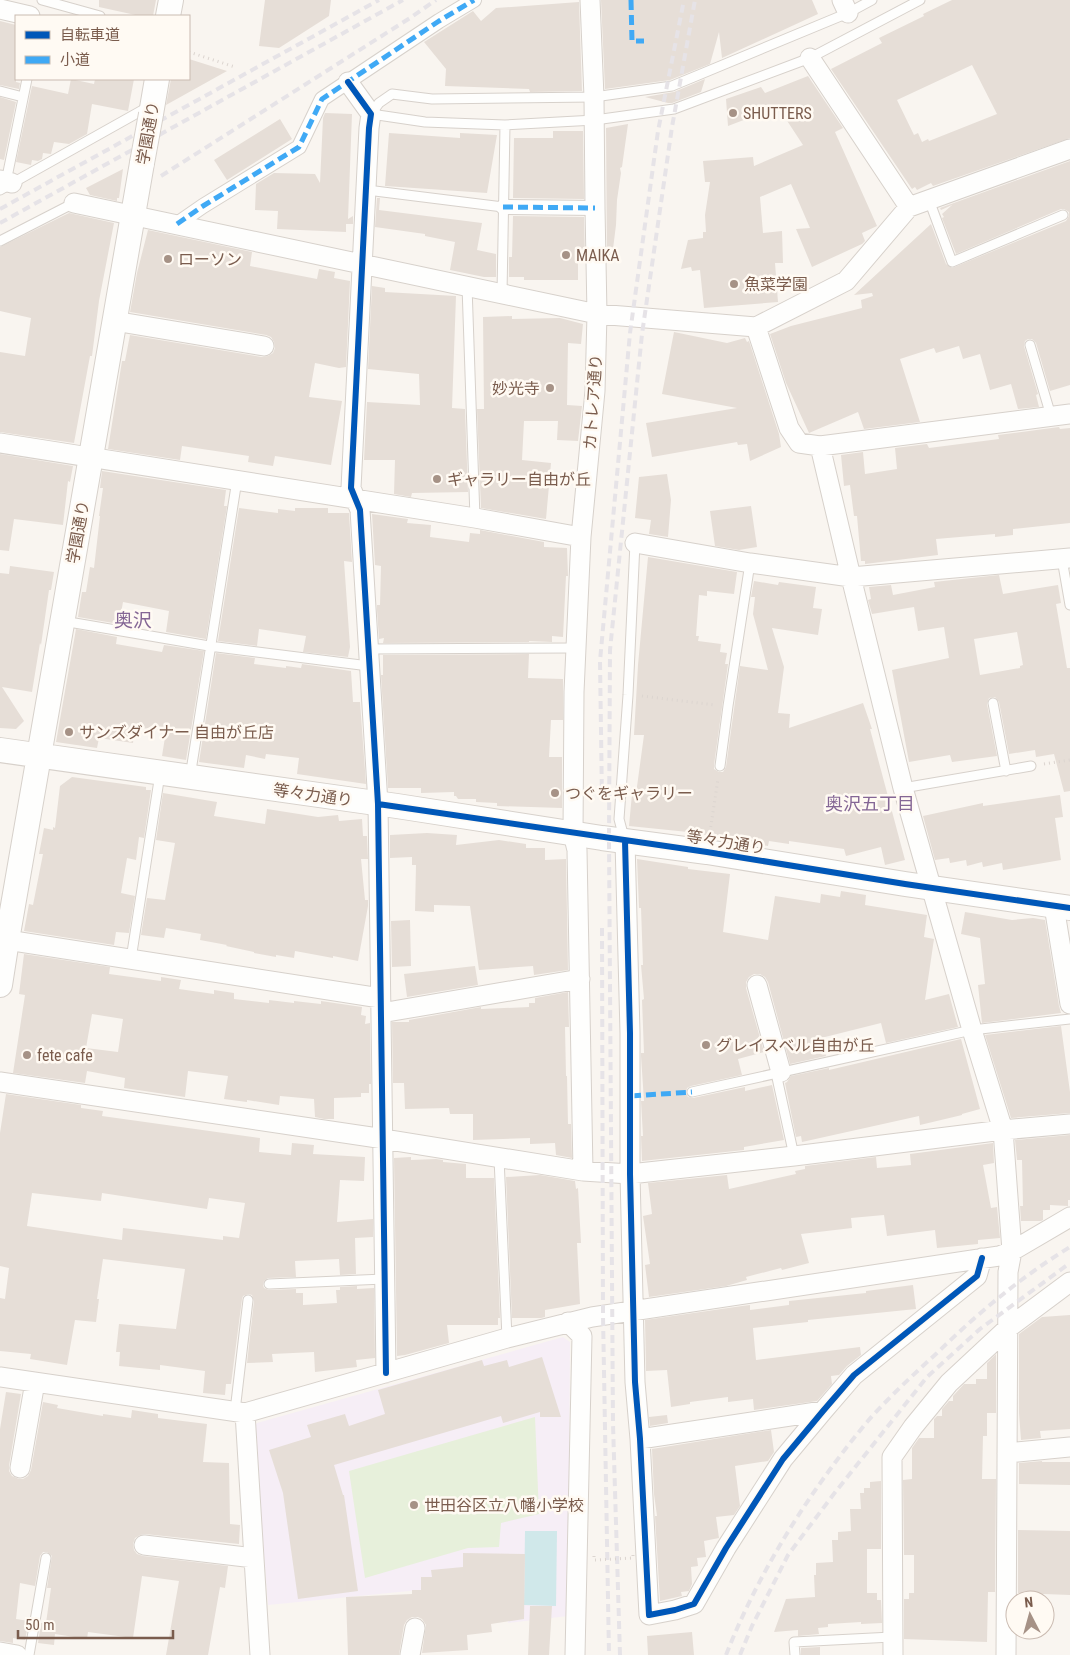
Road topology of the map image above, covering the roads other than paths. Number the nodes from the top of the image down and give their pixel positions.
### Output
1 (42, 0) edge
2 (171, 0) edge
3 (474, 0) edge
4 (590, 0) edge
5 (872, 0) edge
6 (920, 0) edge
7 (845, 6) edge
8 (0, 9) edge
9 (26, 15) edge
10 (96, 15) edge
11 (168, 15) edge
12 (810, 58) junction
13 (27, 80) edge
14 (157, 80) edge
15 (348, 82) junction
16 (0, 91) edge
17 (23, 97) junction
18 (594, 97) junction
19 (152, 109) junction
20 (371, 114) junction
21 (594, 120) junction
22 (506, 125) junction
23 (1070, 149) edge
24 (5, 184) edge
25 (367, 190) junction
26 (929, 200) junction
27 (74, 202) joint
28 (503, 207) junction
29 (909, 207) junction
30 (595, 208) junction
31 (134, 215) junction
32 (1063, 215) dead end
33 (177, 224) junction
34 (0, 241) edge
35 (363, 264) junction
36 (468, 286) junction
37 (502, 294) junction
38 (597, 314) junction
39 (114, 321) junction
40 (756, 327) junction
41 (1030, 345) dead end
42 (264, 346) dead end
43 (1070, 414) edge
44 (1051, 416) junction
45 (0, 443) edge
46 (820, 446) junction
47 (90, 457) junction
48 (237, 480) junction
49 (357, 499) junction
50 (475, 518) junction
51 (581, 537) junction
52 (635, 543) joint
53 (1066, 558) edge
54 (750, 563) junction
55 (851, 577) junction
56 (1070, 605) edge
57 (62, 621) junction
58 (209, 646) junction
59 (576, 648) junction
60 (369, 657) junction
61 (993, 703) dead end
62 (0, 750) edge
63 (39, 756) junction
64 (720, 766) road end
65 (1031, 766) road end
66 (1006, 771) junction
67 (160, 773) junction
68 (190, 777) junction
69 (904, 788) junction
70 (378, 804) junction
71 (573, 834) junction
72 (625, 841) junction
73 (932, 888) junction
74 (1062, 907) edge
75 (3, 954) edge
76 (130, 959) junction
77 (580, 979) junction
78 (0, 985) edge
79 (757, 985) dead end
80 (1070, 1004) edge
81 (381, 1005) junction
82 (1070, 1019) edge
83 (972, 1030) junction
84 (778, 1072) junction
85 (0, 1082) edge
86 (692, 1092) dead end
87 (1070, 1124) edge
88 (1003, 1130) junction
89 (382, 1139) junction
90 (794, 1156) junction
91 (499, 1158) junction
92 (583, 1171) junction
93 (630, 1174) junction
94 (1070, 1217) edge
95 (1012, 1251) junction
96 (982, 1258) junction
97 (384, 1279) junction
98 (1070, 1282) edge
99 (269, 1284) dead end
100 (248, 1300) dead end
101 (633, 1310) junction
102 (568, 1322) junction
103 (1008, 1328) junction
104 (507, 1338) junction
105 (386, 1373) junction
106 (0, 1377) edge
107 (35, 1382) junction
108 (823, 1411) junction
109 (240, 1412) junction
110 (640, 1439) junction
111 (1070, 1447) edge
112 (1007, 1453) junction
113 (20, 1468) dead end
114 (144, 1545) dead end
115 (46, 1558) dead end
116 (254, 1558) junction
117 (416, 1628) dead end
118 (893, 1646) edge
119 (0, 1652) edge
120 (16, 1655) edge
121 (29, 1655) edge
122 (260, 1655) edge
123 (410, 1655) edge
124 (575, 1655) edge
125 (795, 1655) edge
126 (1006, 1655) edge

1 - 10 lane
2 - 11 street
3 - 15 street
4 - 18 street, カトレア通り
5 - 7 lane
6 - 12 lane
7 - 18 lane
8 - 9 street
12 - 21 lane
12 - 29 street
13 - 17 lane
14 - 19 street, 学園通り
15 - 20 street
15 - 33 street
16 - 17 lane
17 - 24 lane
18 - 20 lane
18 - 21 street, カトレア通り
19 - 24 lane
19 - 31 street, 学園通り, bridge
20 - 22 lane
20 - 25 street
21 - 22 lane
21 - 30 street, カトレア通り
22 - 28 lane
23 - 26 street
25 - 28 lane
25 - 35 street
26 - 29 street
26 - 32 lane
27 - 31 street
27 - 34 lane
28 - 30 street
28 - 37 lane
29 - 40 street
30 - 38 street, カトレア通り
31 - 33 street
31 - 39 street, 学園通り
33 - 35 street
35 - 36 street
35 - 49 street
36 - 37 street
36 - 50 lane
37 - 38 street
38 - 40 street
38 - 51 street, カトレア通り
39 - 42 street
39 - 47 street, 学園通り
40 - 46 street
41 - 44 lane
43 - 44 street
44 - 46 street
45 - 47 street
46 - 55 street
47 - 48 street
47 - 57 street, 学園通り
48 - 49 street
48 - 58 lane
49 - 50 street
49 - 60 street
50 - 51 street
51 - 59 street, カトレア通り
52 - 54 street
52 - 72 lane
53 - 55 street
53 - 56 lane
54 - 55 street
54 - 64 lane
55 - 69 street
57 - 58 lane
57 - 63 street, 学園通り
58 - 60 lane
58 - 68 lane
59 - 60 lane
59 - 71 street, カトレア通り
60 - 70 street
61 - 66 lane
62 - 63 street, 等々力通り
63 - 67 street, 等々力通り
63 - 75 street, 学園通り
65 - 66 lane
66 - 69 lane
67 - 68 street, 等々力通り
67 - 76 lane
68 - 70 street, 等々力通り
69 - 73 street
70 - 71 street, 等々力通り
70 - 81 street
71 - 72 street, 等々力通り
71 - 77 street, カトレア通り
72 - 73 street, 等々力通り
72 - 93 street
73 - 74 street, 等々力通り
73 - 83 street
74 - 80 street
75 - 76 street
75 - 78 street, 学園通り
76 - 81 street
77 - 81 street
77 - 92 street, カトレア通り
79 - 84 street
81 - 89 street
82 - 83 lane
83 - 84 lane
83 - 88 street
84 - 86 lane
84 - 90 lane
85 - 89 street
87 - 88 street
88 - 90 street
88 - 95 street
89 - 91 street
89 - 97 street
90 - 93 street
91 - 92 street
91 - 104 lane
92 - 93 street
93 - 101 street
94 - 95 street
95 - 96 street
95 - 103 street
96 - 101 street
96 - 108 street
97 - 99 lane
97 - 105 street
98 - 103 street
100 - 109 lane
101 - 102 street
101 - 110 street
102 - 104 street
102 - 124 street
103 - 112 street
103 - 118 street
104 - 105 street
105 - 109 street
106 - 107 street
107 - 109 street
107 - 113 street
108 - 110 street
108 - 110 street
109 - 116 street
111 - 112 street
112 - 126 street
114 - 116 street
115 - 121 lane
116 - 122 street
117 - 123 street
118 - 125 lane
119 - 120 street

